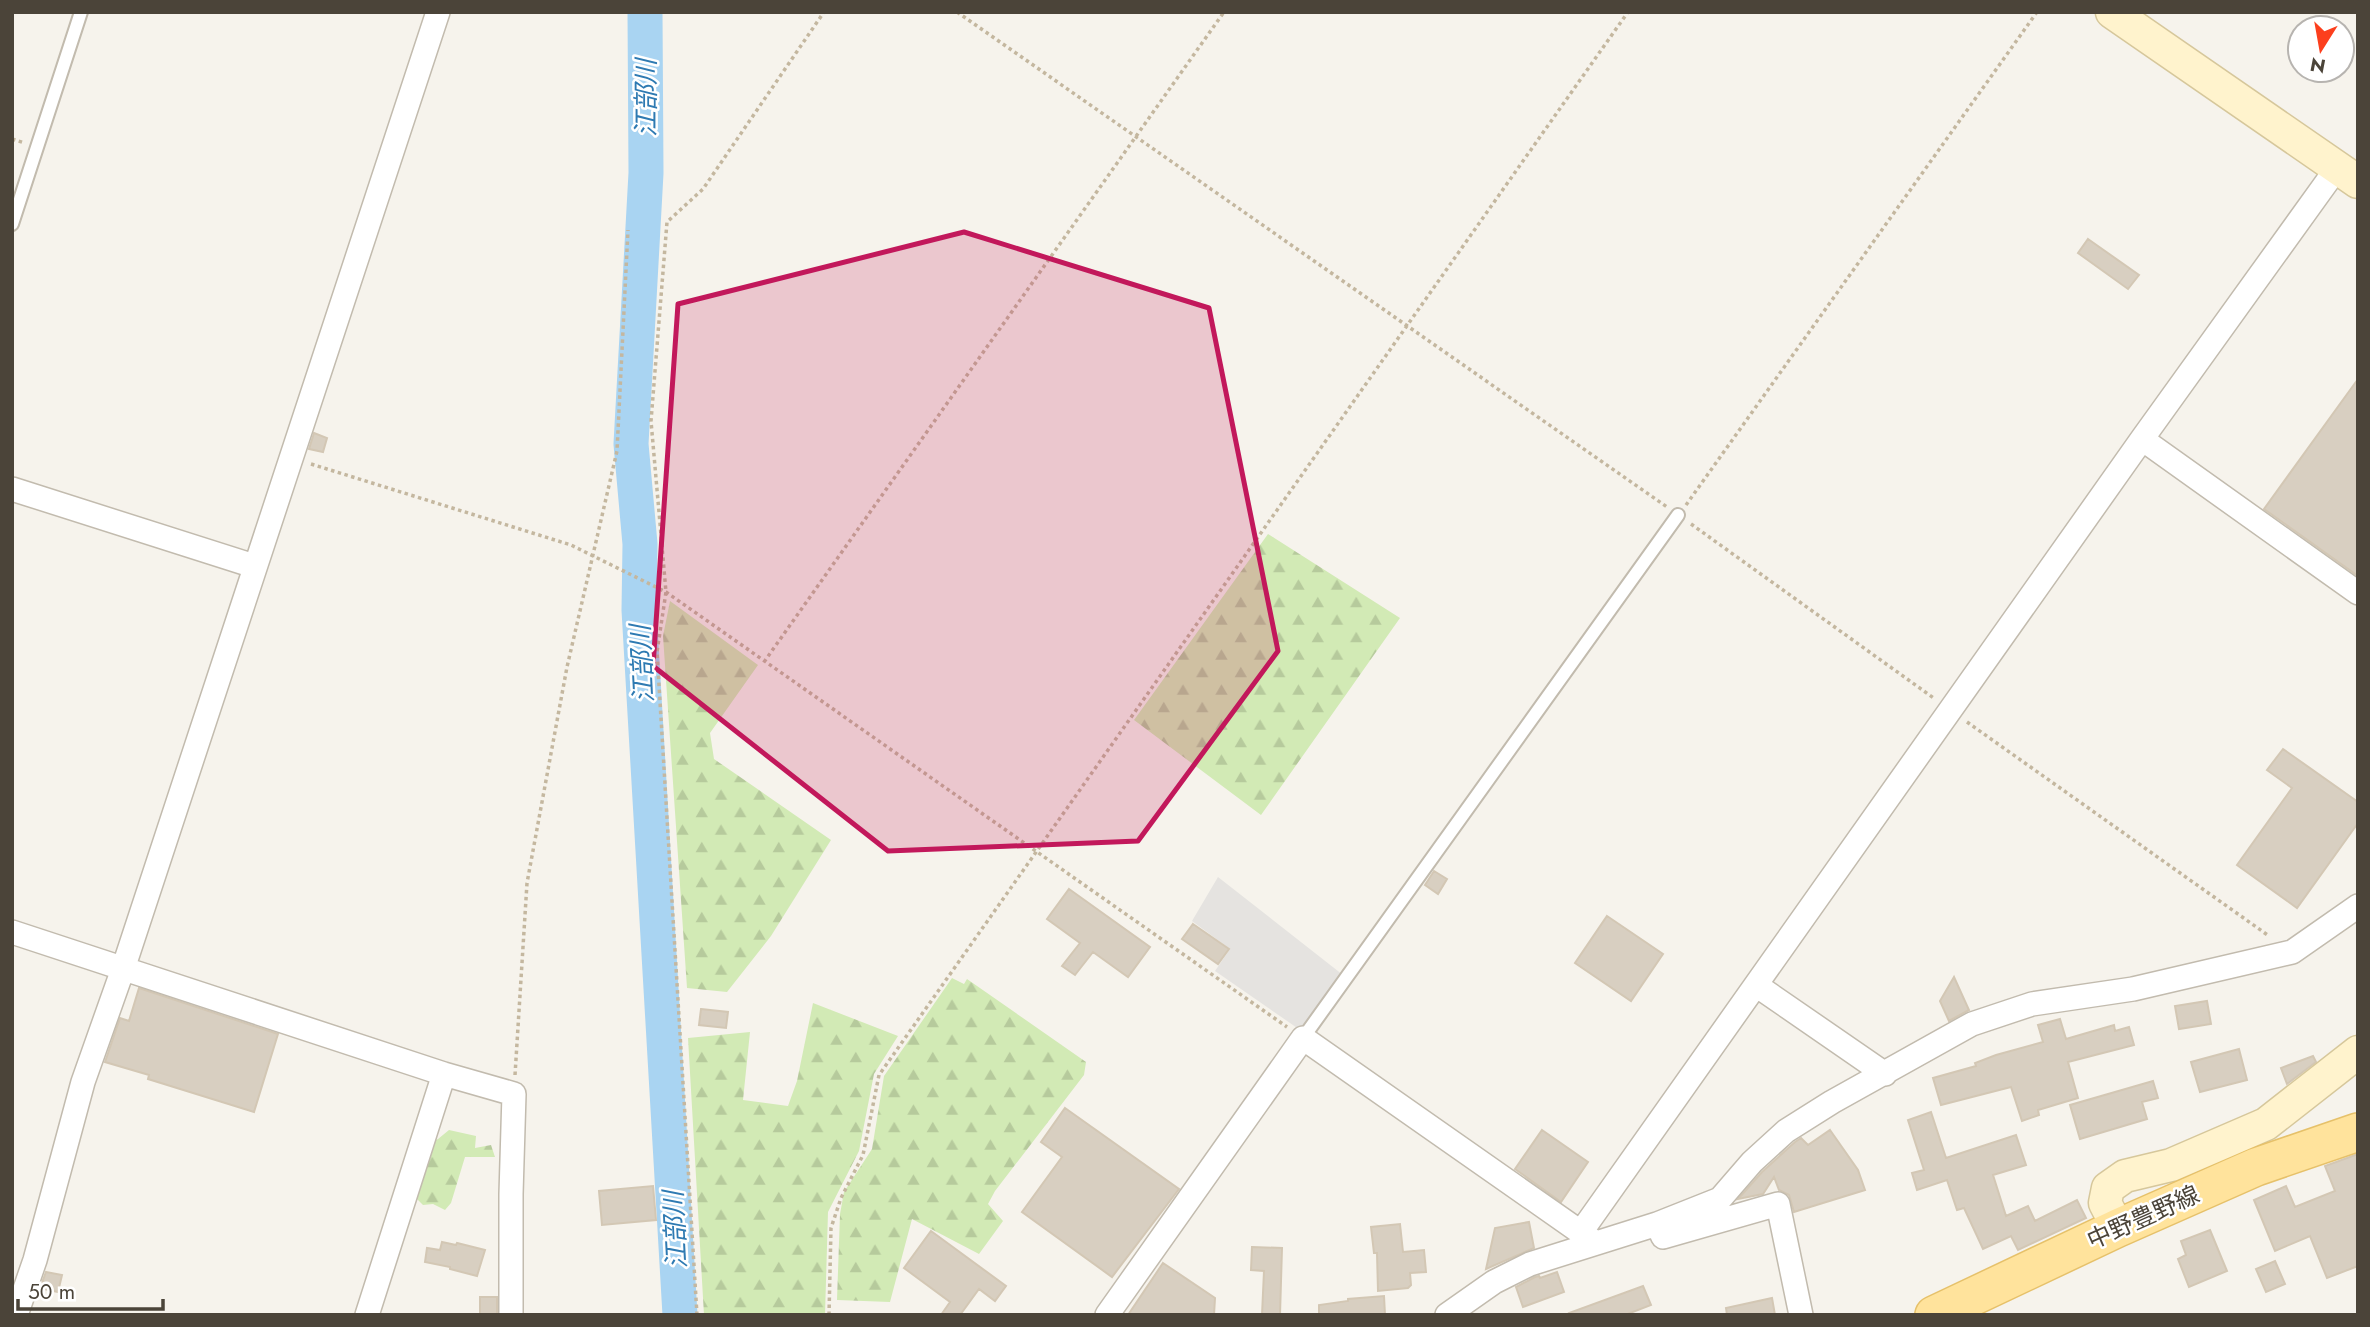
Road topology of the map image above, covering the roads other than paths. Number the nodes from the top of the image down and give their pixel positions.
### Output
1 (81, 12) edge
2 (438, 12) edge
3 (2112, 12) edge
4 (2348, 175) edge
5 (12, 224) edge
6 (2142, 439) junction
7 (12, 489) edge
8 (1678, 515) road end
9 (254, 566) junction
10 (2358, 593) edge
11 (2358, 906) edge
12 (12, 932) edge
13 (123, 969) junction
14 (1756, 985) junction
15 (1303, 1038) junction
16 (2358, 1052) edge
17 (444, 1074) junction
18 (1885, 1074) junction
19 (2358, 1132) edge
20 (1657, 1224) junction
21 (2118, 1228) junction
22 (1588, 1237) junction
23 (16, 1315) edge
24 (367, 1315) edge
25 (511, 1315) edge
26 (1107, 1315) edge
27 (1447, 1315) edge
28 (1801, 1315) edge
29 (1934, 1315) edge

1 - 5 lane
2 - 9 street
3 - 4 street
4 - 6 street
6 - 10 street
6 - 14 street
7 - 9 street
8 - 15 lane
9 - 13 street
11 - 18 street
12 - 13 street
13 - 17 street
13 - 23 street
14 - 18 street
14 - 22 street
15 - 22 street
15 - 26 street
16 - 21 street
17 - 24 street
17 - 25 street
18 - 20 street
19 - 21 main road, 中野豊野線
20 - 22 street
20 - 28 street
21 - 29 main road, 中野豊野線
22 - 27 street

